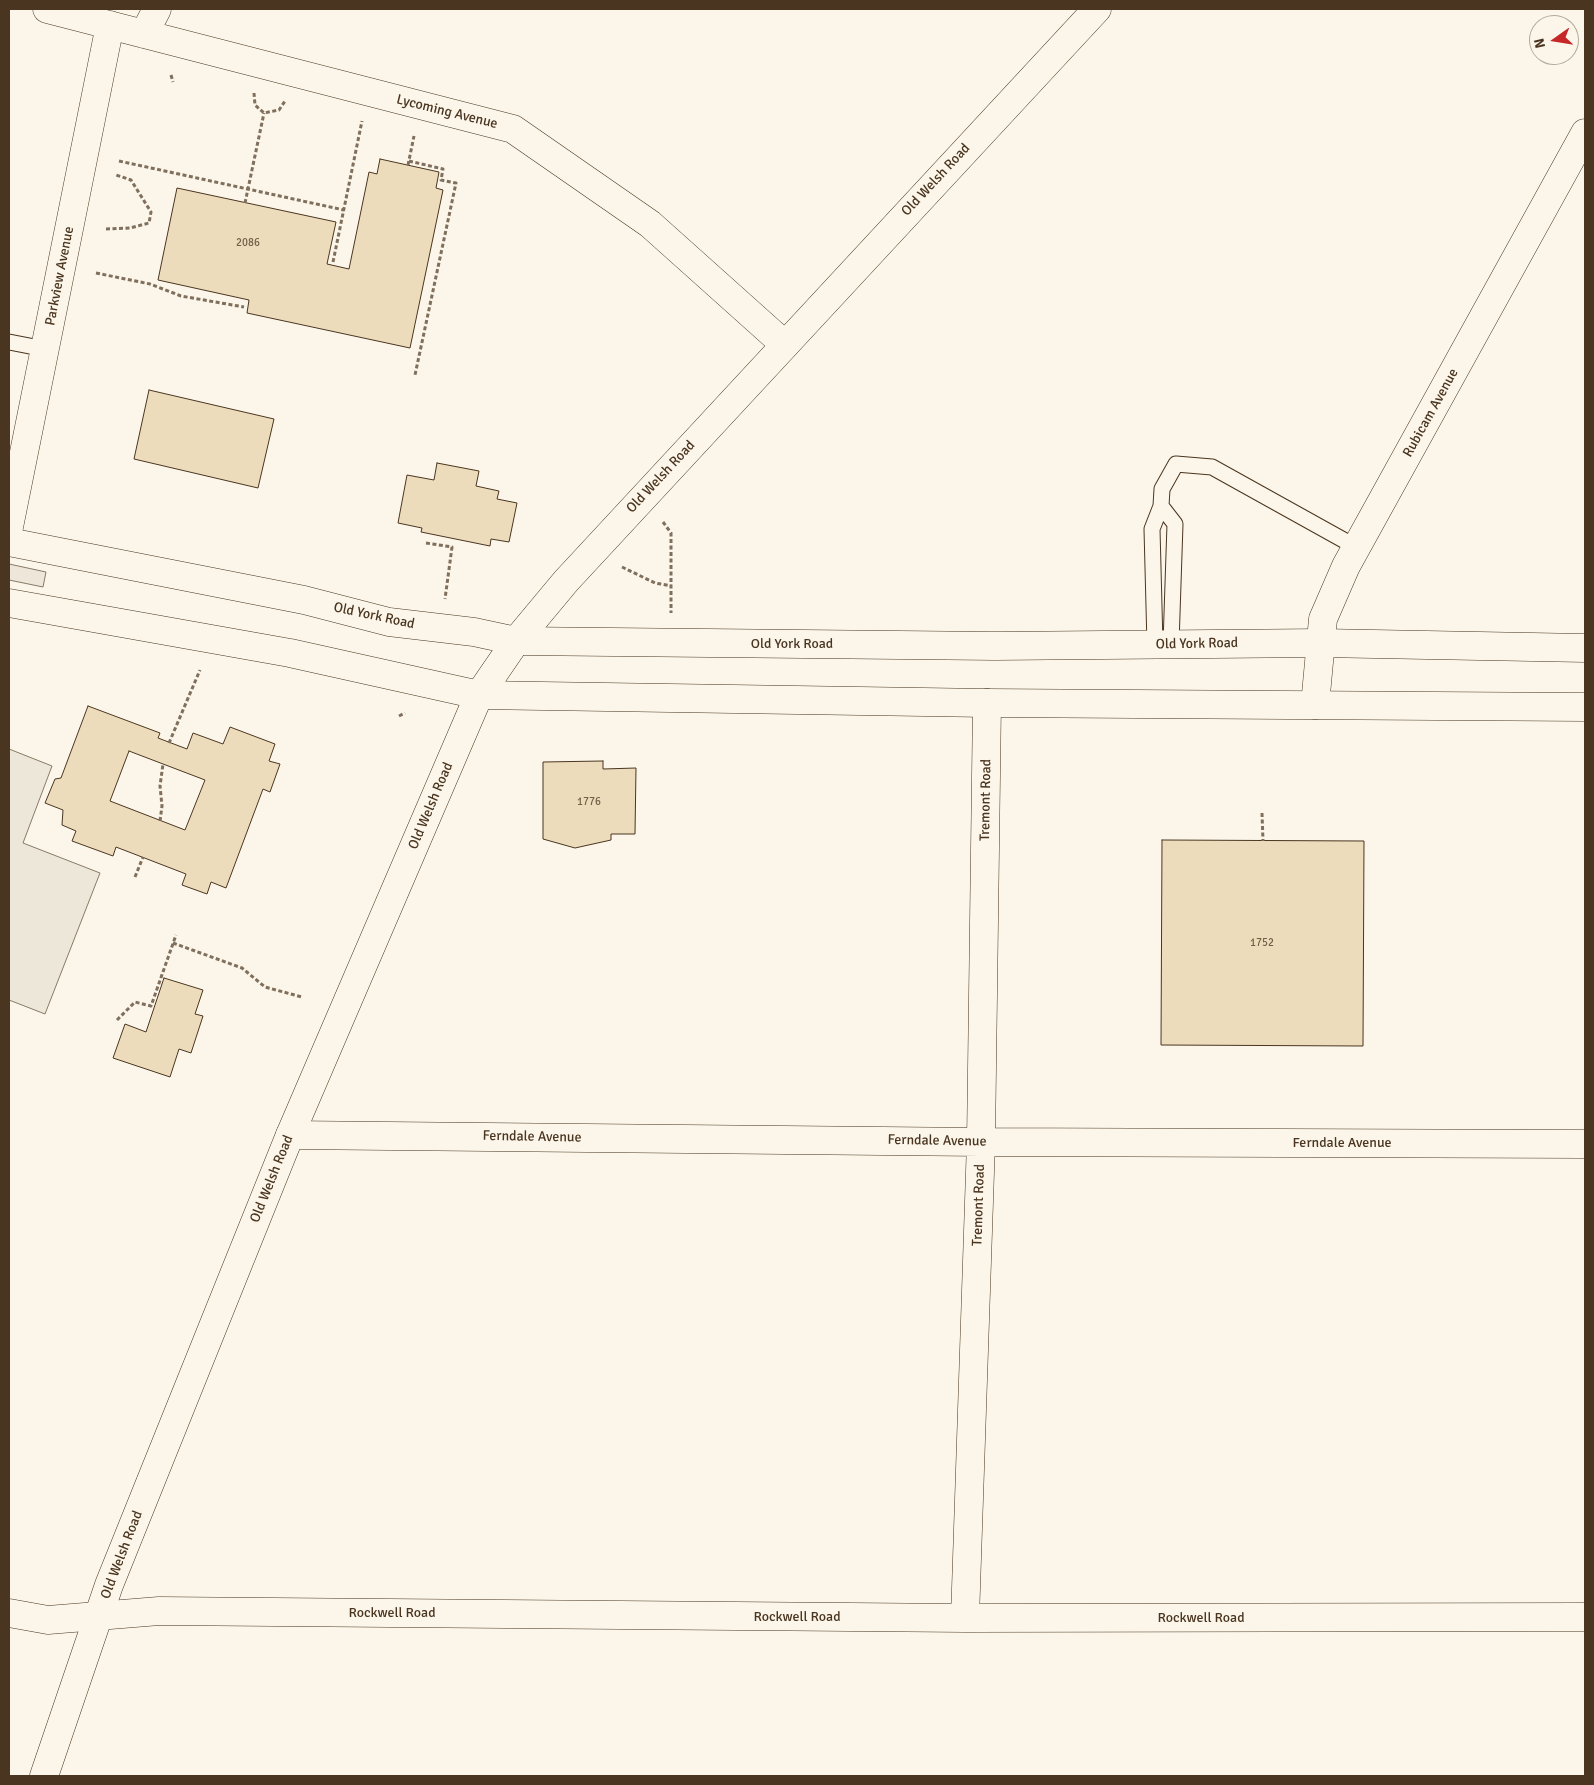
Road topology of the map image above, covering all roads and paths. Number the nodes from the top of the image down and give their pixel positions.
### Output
1 (47, 9) edge
2 (157, 9) edge
3 (1097, 9) edge
4 (110, 25) junction
5 (144, 34) junction
6 (171, 75) dead end
7 (173, 82) dead end
8 (255, 87) dead end
9 (287, 93) dead end
10 (264, 114) junction
11 (364, 114) dead end
12 (415, 133) dead end
13 (1585, 133) edge
14 (120, 162) dead end
15 (116, 175) dead end
16 (248, 189) junction
17 (245, 203) dead end
18 (344, 210) junction
19 (106, 229) dead end
20 (334, 262) dead end
21 (96, 272) dead end
22 (244, 307) dead end
23 (9, 342) edge
24 (784, 344) junction
25 (45, 349) junction
26 (415, 375) dead end
27 (14, 474) edge
28 (1160, 506) junction
29 (662, 520) dead end
30 (9, 527) edge
31 (9, 542) edge
32 (426, 543) dead end
33 (1356, 547) junction
34 (618, 566) dead end
35 (672, 586) junction
36 (446, 588) dead end
37 (9, 603) edge
38 (672, 613) dead end
39 (516, 641) junction
40 (1321, 642) junction
41 (1163, 645) junction
42 (1585, 648) edge
43 (200, 670) dead end
44 (479, 695) junction
45 (987, 703) junction
46 (1316, 705) junction
47 (1585, 707) edge
48 (405, 713) dead end
49 (399, 716) dead end
50 (169, 743) dead end
51 (163, 764) dead end
52 (1262, 814) dead end
53 (160, 821) dead end
54 (1263, 841) dead end
55 (143, 857) dead end
56 (135, 877) dead end
57 (176, 935) dead end
58 (173, 943) junction
59 (302, 997) dead end
60 (117, 1020) dead end
61 (290, 1135) junction
62 (981, 1142) junction
63 (1585, 1144) edge
64 (9, 1613) edge
65 (99, 1617) junction
66 (1585, 1617) edge
67 (965, 1618) junction
68 (44, 1776) edge

1 - 4 main road, Lycoming Avenue
2 - 5 main road
3 - 24 main road, Old Welsh Road
4 - 5 main road, Lycoming Avenue
4 - 25 main road, Parkview Avenue
5 - 24 main road, Lycoming Avenue
6 - 7 path
8 - 10 path
9 - 10 path
10 - 16 path
11 - 18 path
12 - 26 path
13 - 33 main road, Rubicam Avenue
14 - 16 path
15 - 19 path
16 - 17 path
16 - 18 path
18 - 20 path
21 - 22 path
23 - 25 lane
24 - 39 main road, Old Welsh Road
25 - 27 main road, Parkview Avenue
27 - 30 main road, Parkview Avenue
28 - 33 lane
28 - 41 lane
28 - 41 lane
29 - 35 path
31 - 39 main road, Old York Road
32 - 36 path
33 - 40 main road, Rubicam Avenue
34 - 35 path
35 - 38 path
37 - 44 main road
39 - 41 main road, Old York Road
39 - 44 main road, Old Welsh Road
40 - 41 main road, Old York Road
40 - 42 main road, Old York Road
40 - 46 main road, Rubicam Avenue
43 - 50 path
44 - 45 main road
44 - 61 main road, Old Welsh Road
45 - 46 main road
45 - 62 main road, Tremont Road
46 - 47 main road
48 - 49 path
51 - 53 path
52 - 54 path
55 - 56 path
57 - 58 path
58 - 59 path
58 - 60 path
61 - 62 main road, Ferndale Avenue
61 - 65 main road, Old Welsh Road
62 - 63 main road, Ferndale Avenue
62 - 67 main road, Tremont Road
64 - 65 main road, Rockwell Road
65 - 67 main road, Rockwell Road
65 - 68 main road, Old Welsh Road
66 - 67 main road, Rockwell Road

